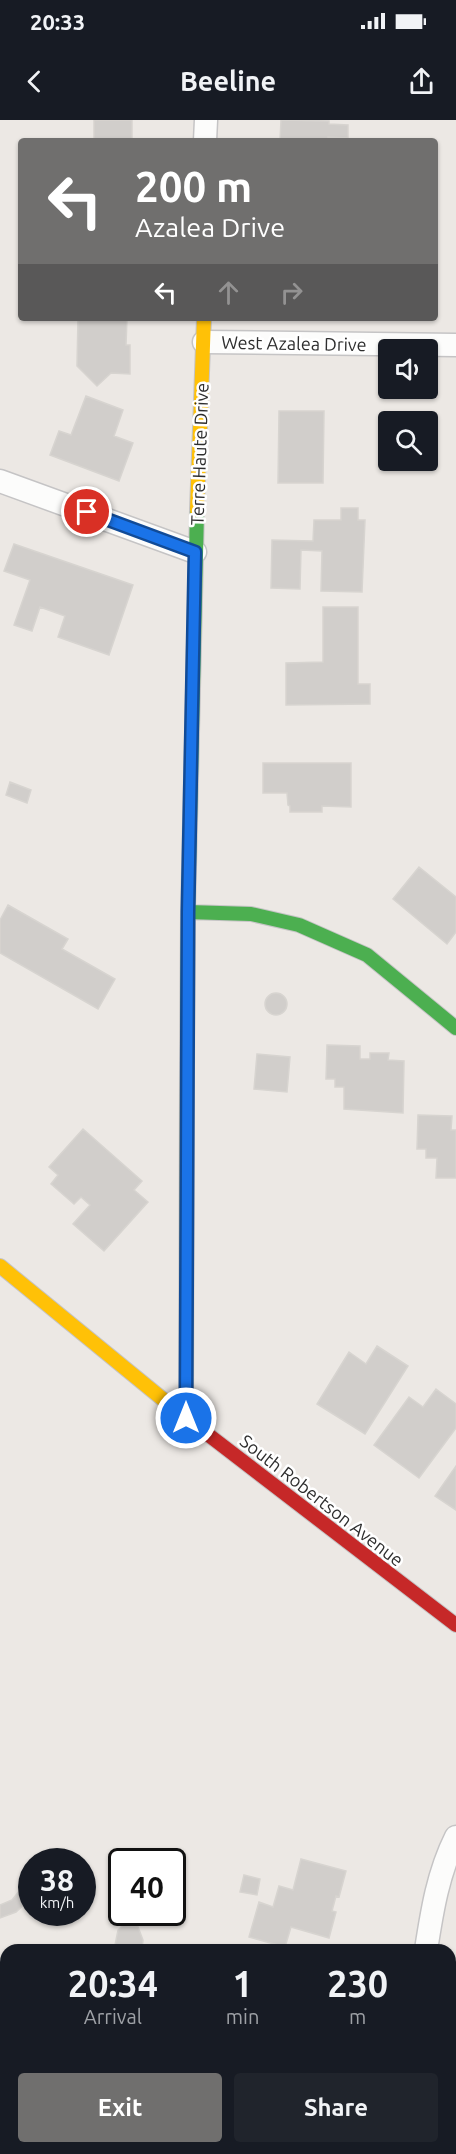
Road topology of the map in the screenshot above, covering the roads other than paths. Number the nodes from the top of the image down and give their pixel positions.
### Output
1 (206, 120) edge
2 (206, 138) edge
3 (204, 321) edge
4 (204, 342) junction
5 (456, 345) edge
6 (0, 481) edge
7 (195, 552) junction
8 (188, 912) junction
9 (456, 1028) edge
10 (0, 1266) edge
11 (186, 1418) junction
12 (456, 1625) edge
13 (456, 1837) edge
14 (427, 1944) edge

1 - 2 street
3 - 4 street, Terre Haute Drive
4 - 5 street, West Azalea Drive
4 - 7 street, Terre Haute Drive
6 - 7 street
7 - 8 street, Terre Haute Drive
8 - 9 street
8 - 11 street, Terre Haute Drive
10 - 11 street, South Robertson Avenue
11 - 12 street, South Robertson Avenue
13 - 14 street

